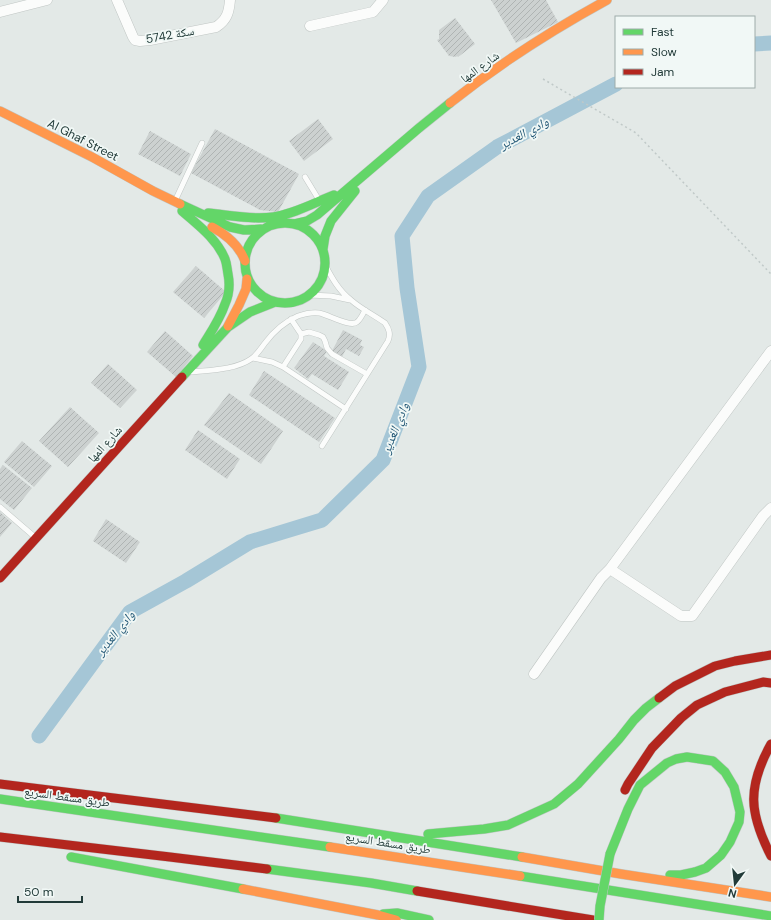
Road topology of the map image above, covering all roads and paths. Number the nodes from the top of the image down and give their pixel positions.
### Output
1 (47, 0) edge
2 (118, 0) edge
3 (230, 0) edge
4 (383, 0) edge
5 (606, 0) edge
6 (0, 12) edge
7 (310, 26) dead end
8 (542, 79) dead end
9 (0, 111) edge
10 (202, 143) dead end
11 (376, 166) junction
12 (305, 177) dead end
13 (347, 189) junction
14 (320, 201) junction
15 (177, 205) junction
16 (195, 212) junction
17 (294, 224) junction
18 (261, 229) junction
19 (323, 249) junction
20 (245, 261) junction
21 (325, 265) junction
22 (771, 274) edge
23 (247, 279) junction
24 (310, 295) junction
25 (351, 300) junction
26 (275, 302) junction
27 (365, 310) junction
28 (291, 319) junction
29 (228, 327) junction
30 (300, 334) junction
31 (771, 351) edge
32 (253, 358) junction
33 (283, 367) junction
34 (187, 372) junction
35 (367, 374) junction
36 (346, 409) junction
37 (322, 446) dead end
38 (0, 507) edge
39 (771, 508) edge
40 (36, 538) junction
41 (610, 569) junction
42 (0, 578) edge
43 (771, 655) edge
44 (534, 674) dead end
45 (768, 681) edge
46 (771, 744) edge
47 (0, 784) edge
48 (622, 797) dead end
49 (0, 799) edge
50 (0, 837) edge
51 (398, 837) junction
52 (605, 841) dead end
53 (0, 842) edge
54 (35, 850) dead end
55 (65, 856) dead end
56 (771, 856) edge
57 (621, 874) junction
58 (593, 895) dead end
59 (771, 897) edge
60 (589, 909) dead end
61 (378, 915) junction
62 (771, 916) edge
63 (396, 920) edge
64 (429, 920) edge
65 (588, 920) edge
66 (593, 920) edge
67 (599, 920) edge

1 - 6 street
2 - 3 street, سكة 5742
4 - 7 street
5 - 11 main road, شارع المها
8 - 22 path
9 - 15 main road, Al Ghaf Street
10 - 15 lane
11 - 13 main road, شارع المها
11 - 19 main road, شارع المها
12 - 14 lane
13 - 14 main road
13 - 17 main road, شارع المها
14 - 16 main road
15 - 16 main road
15 - 20 main road
15 - 34 main road
16 - 18 main road
17 - 18 main road
17 - 19 main road
18 - 20 main road
19 - 21 main road
20 - 23 main road
21 - 24 main road
21 - 25 lane
23 - 26 main road
23 - 29 main road, شارع المها
24 - 25 lane
24 - 26 main road
25 - 27 lane
26 - 29 main road, شارع المها
27 - 28 lane
27 - 35 lane
28 - 30 lane
28 - 32 lane
29 - 34 main road, شارع المها
30 - 33 lane
30 - 35 lane
31 - 41 street
32 - 33 lane
32 - 34 lane
33 - 36 lane
34 - 40 main road, شارع المها
35 - 36 lane
36 - 37 lane
38 - 40 lane
39 - 41 street
40 - 42 main road, شارع المها
41 - 44 street
43 - 51 main road
45 - 48 main road
46 - 56 main road
47 - 51 main road
49 - 62 main road, طريق مسقط السريع
50 - 66 main road
51 - 57 main road
52 - 58 main road
53 - 54 main road
55 - 61 main road
57 - 59 main road
57 - 67 main road, bridge
60 - 65 main road
61 - 63 main road
61 - 64 main road

